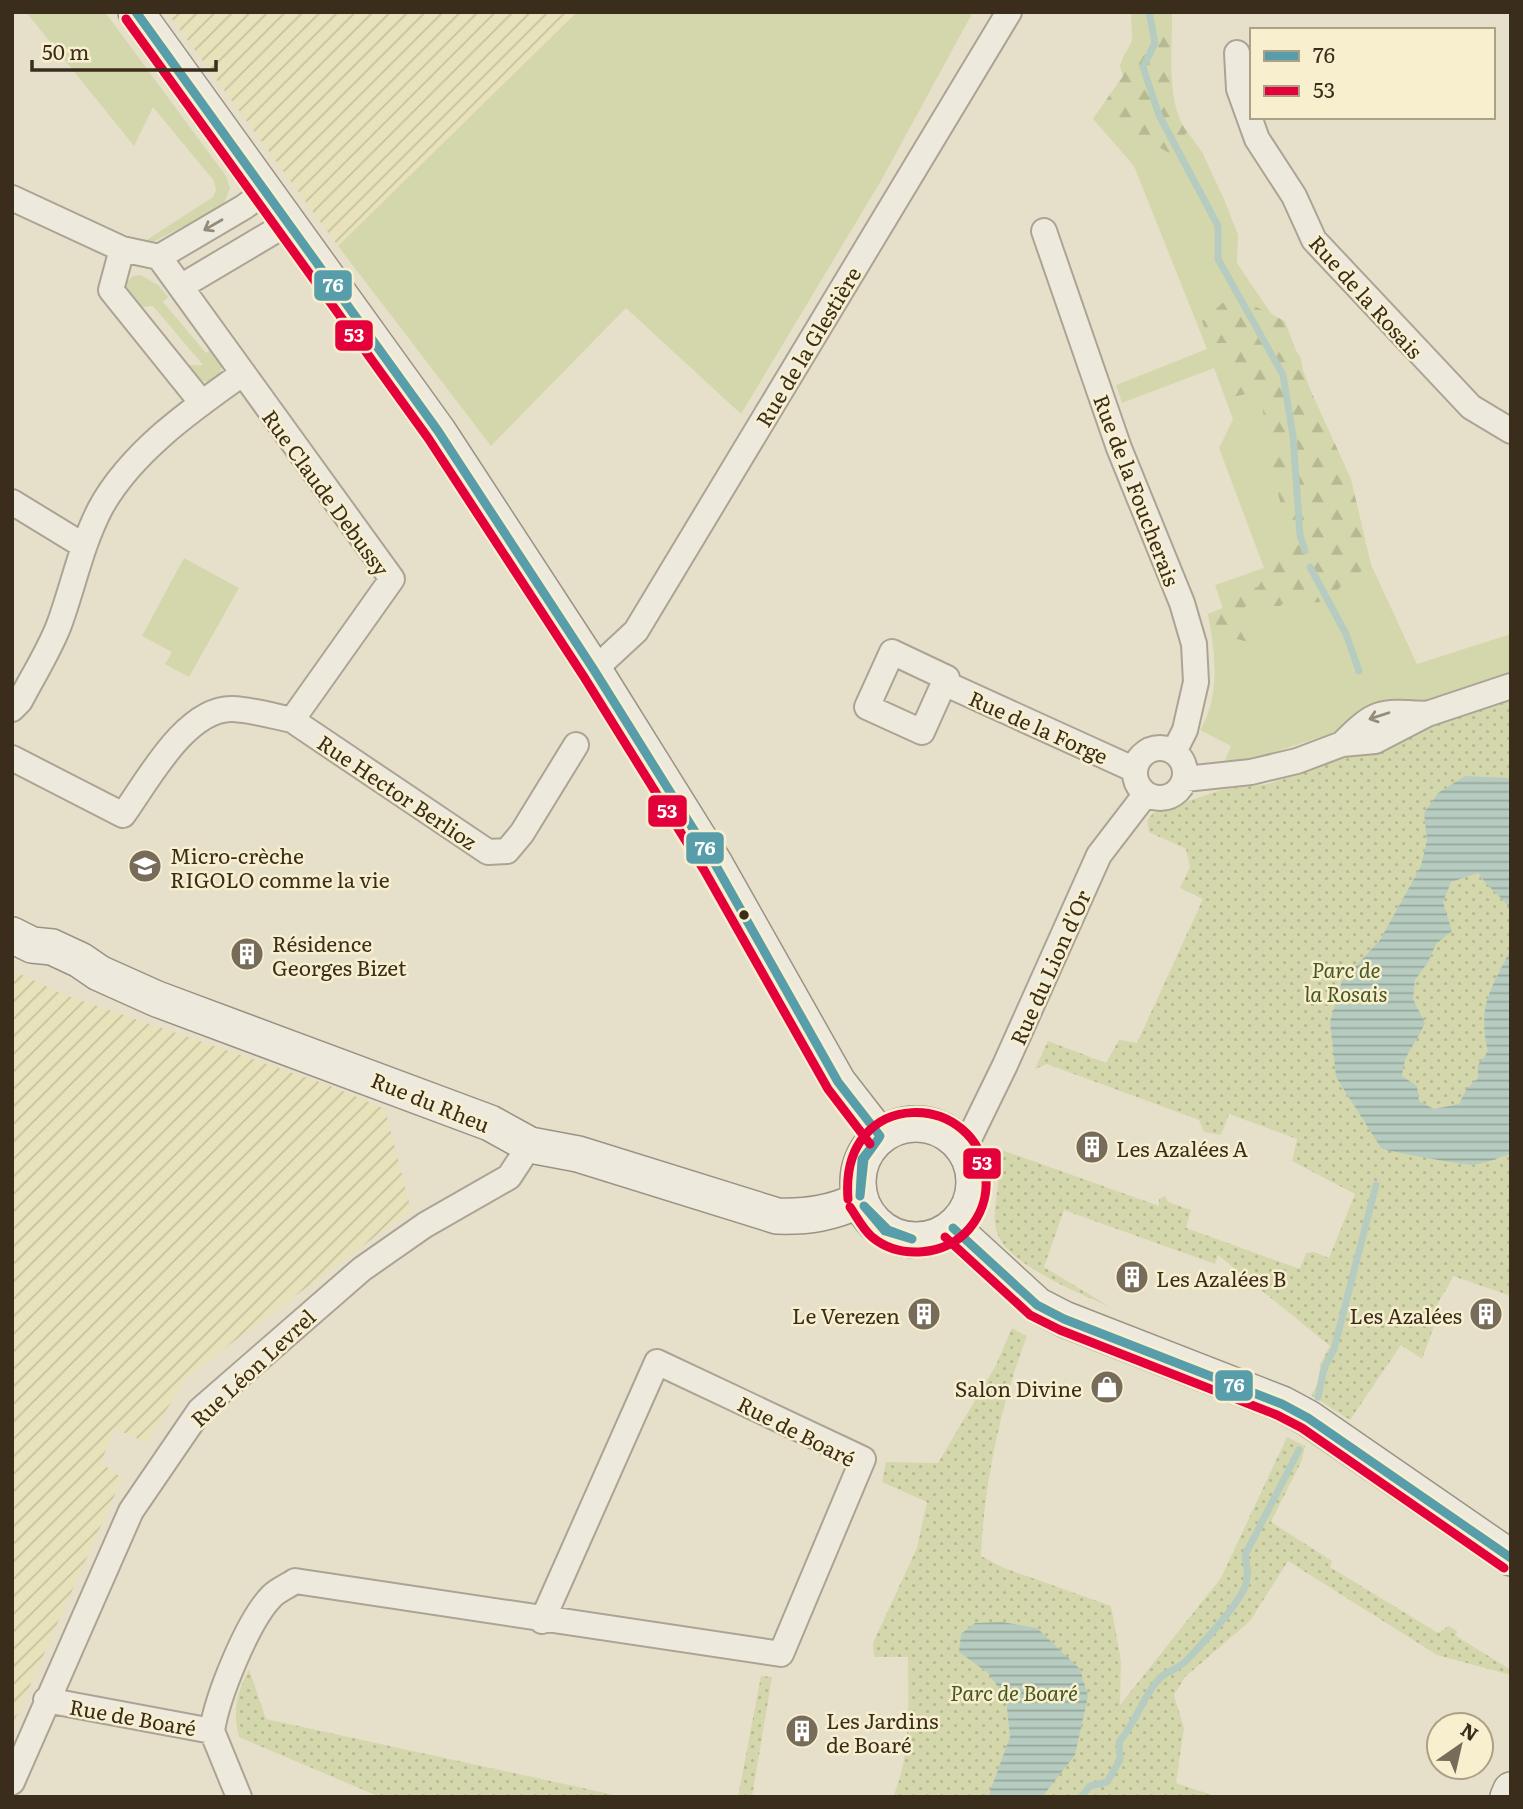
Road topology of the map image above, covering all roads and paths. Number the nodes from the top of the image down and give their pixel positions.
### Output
1 (136, 12) edge
2 (1009, 12) edge
3 (1237, 53) dead end
4 (266, 191) junction
5 (12, 198) edge
6 (288, 223) junction
7 (1044, 231) dead end
8 (122, 249) junction
9 (159, 257) junction
10 (181, 286) junction
11 (242, 374) junction
12 (202, 403) junction
13 (1511, 431) edge
14 (12, 502) edge
15 (84, 546) junction
16 (594, 670) junction
17 (944, 683) dead end
18 (1511, 686) edge
19 (12, 709) edge
20 (292, 720) junction
21 (576, 745) dead end
22 (1174, 752) junction
23 (12, 758) edge
24 (1133, 769) junction
25 (1185, 779) junction
26 (1145, 795) junction
27 (12, 935) edge
28 (880, 1136) junction
29 (530, 1145) junction
30 (965, 1147) junction
31 (860, 1200) junction
32 (953, 1228) junction
33 (1511, 1558) edge
34 (542, 1621) junction
35 (46, 1700) junction
36 (212, 1731) junction
37 (12, 1782) edge
38 (1511, 1790) edge
39 (239, 1797) edge
40 (1508, 1797) edge

1 - 4 main road
2 - 16 street, Rue de la Glestière
3 - 13 street, Rue de la Rosais
4 - 6 main road
4 -> 9 street
5 - 8 street
6 - 10 street
6 - 16 main road
7 - 22 street, Rue de la Foucherais
8 - 9 street
8 - 12 street
9 - 10 street, Rue Claude Debussy
10 - 11 street, Rue Claude Debussy
11 - 12 street
11 - 20 street, Rue Claude Debussy
12 - 15 street
14 - 15 street
15 - 19 street
16 - 28 main road
17 - 24 street, Rue de la Forge
18 - 25 street
20 - 21 street, Rue Hector Berlioz
20 - 23 street
22 - 24 street
22 - 25 street
24 - 26 street
25 - 26 street
26 - 30 street, Rue du Lion d'Or
27 - 29 main road, Rue du Rheu
28 - 30 main road
28 - 31 main road
29 - 31 main road, Rue du Rheu
29 - 35 street, Rue Léon Levrel
30 - 32 main road
31 - 32 main road
32 - 33 main road
34 - 34 street, Rue de Boaré
34 - 36 street, Rue de Boaré
35 - 36 street, Rue de Boaré
35 - 37 street, Rue Léon Levrel
36 - 39 street
38 - 40 main road

